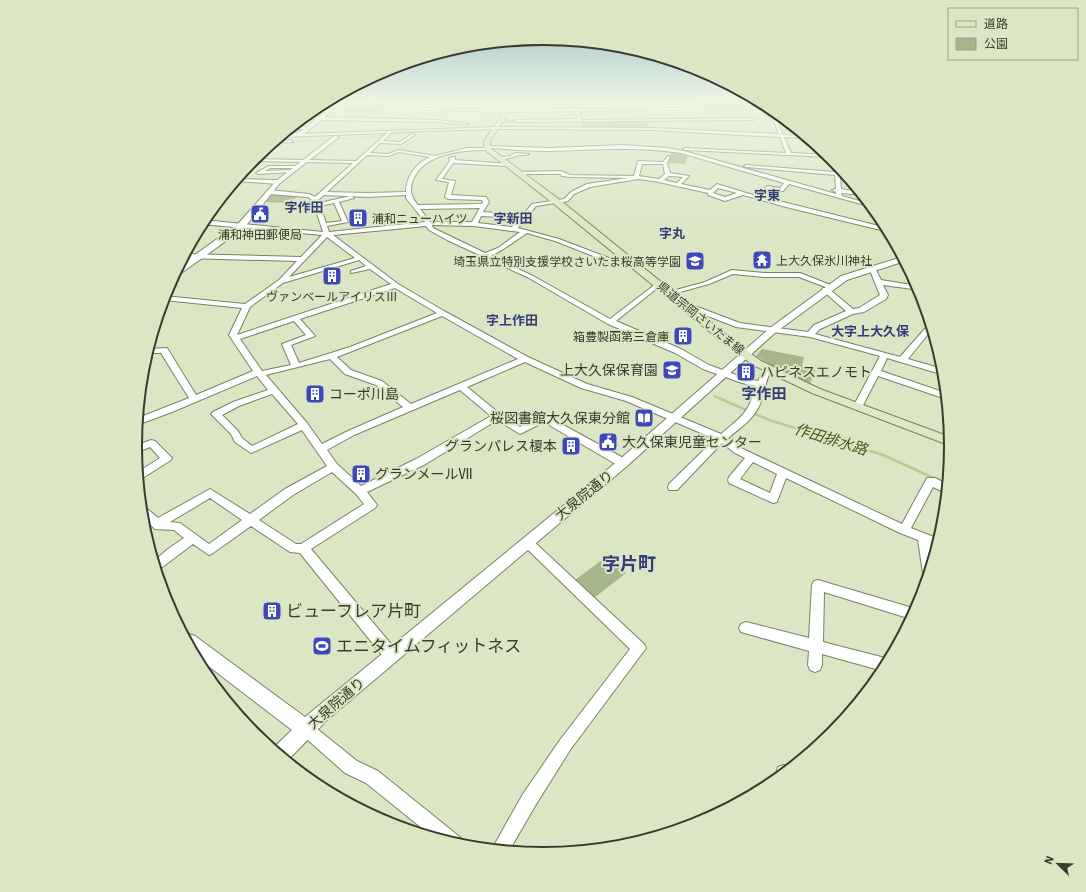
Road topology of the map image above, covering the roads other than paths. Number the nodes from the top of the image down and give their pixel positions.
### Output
1 (328, 144) edge
2 (378, 144) edge
3 (479, 144) edge
4 (492, 144) edge
5 (519, 144) edge
6 (648, 144) edge
7 (784, 144) edge
8 (640, 146) junction
9 (646, 147) junction
10 (660, 148) junction
11 (547, 149) junction
12 (671, 150) junction
13 (722, 151) junction
14 (766, 153) junction
15 (366, 154) junction
16 (638, 154) dead end
17 (789, 154) junction
18 (436, 156) junction
19 (820, 156) edge
20 (498, 158) junction
21 (261, 160) edge
22 (306, 160) junction
23 (452, 161) junction
24 (357, 162) junction
25 (665, 163) junction
26 (724, 164) junction
27 (509, 165) junction
28 (298, 167) junction
29 (771, 168) junction
30 (292, 171) junction
31 (520, 173) junction
32 (837, 173) joint
33 (668, 174) junction
34 (637, 177) junction
35 (774, 178) junction
36 (243, 180) edge
37 (661, 180) junction
38 (278, 182) junction
39 (788, 182) junction
40 (678, 184) junction
41 (269, 192) junction
42 (711, 192) junction
43 (324, 193) junction
44 (409, 193) junction
45 (368, 194) junction
46 (741, 194) junction
47 (839, 194) junction
48 (854, 194) edge
49 (753, 197) junction
50 (336, 201) junction
51 (315, 202) junction
52 (557, 202) junction
53 (861, 202) edge
54 (484, 206) junction
55 (416, 208) junction
56 (480, 214) junction
57 (525, 217) junction
58 (210, 223) edge
59 (428, 224) junction
60 (474, 224) junction
61 (241, 226) junction
62 (515, 228) junction
63 (879, 228) edge
64 (326, 230) junction
65 (526, 231) junction
66 (190, 256) edge
67 (199, 256) junction
68 (485, 256) junction
69 (360, 258) junction
70 (302, 259) junction
71 (630, 260) junction
72 (898, 261) edge
73 (184, 267) edge
74 (371, 267) junction
75 (872, 268) junction
76 (353, 272) dead end
77 (281, 281) junction
78 (878, 282) junction
79 (659, 284) junction
80 (396, 285) junction
81 (910, 287) edge
82 (829, 289) junction
83 (669, 293) junction
84 (171, 299) edge
85 (684, 305) junction
86 (247, 306) junction
87 (851, 312) junction
88 (444, 313) junction
89 (295, 318) junction
90 (611, 322) junction
91 (773, 330) junction
92 (927, 331) edge
93 (810, 335) junction
94 (235, 338) junction
95 (154, 351) edge
96 (746, 355) junction
97 (885, 355) junction
98 (331, 356) junction
99 (525, 359) junction
100 (902, 360) junction
101 (296, 366) junction
102 (768, 369) junction
103 (936, 370) edge
104 (259, 373) junction
105 (877, 373) junction
106 (724, 374) junction
107 (760, 384) junction
108 (461, 386) junction
109 (274, 391) junction
110 (941, 394) edge
111 (194, 399) junction
112 (858, 407) junction
113 (410, 408) junction
114 (497, 416) junction
115 (675, 418) junction
116 (143, 420) edge
117 (304, 425) junction
118 (722, 438) junction
119 (944, 440) edge
120 (142, 446) edge
121 (321, 449) junction
122 (751, 457) junction
123 (622, 463) junction
124 (333, 467) junction
125 (783, 473) junction
126 (143, 474) edge
127 (942, 486) edge
128 (673, 487) dead end
129 (360, 491) junction
130 (149, 517) edge
131 (251, 519) junction
132 (157, 524) junction
133 (904, 530) junction
134 (193, 538) junction
135 (924, 538) junction
136 (932, 541) edge
137 (527, 542) junction
138 (303, 548) junction
139 (927, 560) edge
140 (160, 563) edge
141 (908, 612) edge
142 (746, 628) dead end
143 (816, 646) junction
144 (197, 647) edge
145 (391, 655) junction
146 (880, 663) edge
147 (815, 665) dead end
148 (306, 728) junction
149 (283, 750) edge
150 (444, 834) edge
151 (503, 845) edge

1 - 22 street
2 - 15 street
3 - 18 street
4 - 20 main road, 県道宗岡さいたま線
5 - 11 street
6 - 9 street
7 - 17 street
8 - 9 street
8 - 11 street
8 - 16 street
9 - 10 street
10 - 12 street
10 - 13 street
11 - 20 street
12 - 25 street
12 - 26 street
13 - 14 street
13 - 26 street
14 - 17 street
14 - 29 street
15 - 18 street
15 - 24 street
17 - 19 street
18 - 23 street
18 - 44 street
20 - 27 main road, 県道宗岡さいたま線
21 - 22 street
22 - 24 street
22 - 28 street
23 - 27 street
23 - 54 street
24 - 43 street
25 - 33 street
25 - 34 street
26 - 29 street
26 - 35 street
27 - 31 main road, 県道宗岡さいたま線
28 - 30 street
28 - 30 street
29 - 32 street
29 - 35 street
30 - 38 street
31 - 34 street
31 - 52 main road, 県道宗岡さいたま線
32 - 47 street
33 - 37 street
33 - 40 street
34 - 37 street
34 - 52 street
35 - 39 street
36 - 38 street
37 - 40 street
38 - 41 street
39 - 47 street
39 - 49 street
40 - 42 street
41 - 51 street
41 - 61 street
42 - 46 street
42 - 46 street
43 - 45 street
43 - 51 street
44 - 45 street
44 - 55 street
45 - 50 street
46 - 49 street
47 - 48 street
47 - 53 street
49 - 63 street
50 - 51 street
50 - 64 street
51 - 64 street
52 - 57 street
52 - 71 main road, 県道宗岡さいたま線
54 - 55 street
54 - 56 street
55 - 59 street
56 - 57 street
56 - 60 street
57 - 62 street
58 - 61 street
59 - 60 street
59 - 64 street
59 - 68 street
60 - 62 street
61 - 64 street
61 - 67 street
62 - 65 street
64 - 69 street
64 - 70 street
65 - 68 street
65 - 71 street
66 - 67 street
67 - 70 street
67 - 73 street
68 - 90 street
69 - 74 street
69 - 77 street
70 - 77 street
71 - 79 main road, 県道宗岡さいたま線
72 - 75 street, 大泉院通り
74 - 76 street
74 - 80 street
75 - 78 street
75 - 82 street, 大泉院通り
77 - 86 street
78 - 81 street
78 - 87 street
79 - 83 main road, 県道宗岡さいたま線
79 - 90 street
80 - 88 street
80 - 89 street
82 - 83 street
82 - 87 street
82 - 91 street, 大泉院通り
83 - 85 main road, 県道宗岡さいたま線
84 - 86 street
85 - 91 street
85 - 96 main road, 県道宗岡さいたま線
86 - 94 street
87 - 93 street
88 - 98 street
88 - 99 street
89 - 94 street
89 - 101 street
90 - 106 street
91 - 93 street
91 - 96 street, 大泉院通り
92 - 100 street
93 - 97 street
94 - 104 street
95 - 111 street
96 - 102 main road, 県道宗岡さいたま線
96 - 106 street, 大泉院通り
97 - 100 street
97 - 105 street
98 - 101 street
98 - 113 street
99 - 108 street
99 - 115 street
100 - 103 street
101 - 104 street
102 - 107 street
102 - 112 main road, 県道宗岡さいたま線
104 - 109 street
104 - 111 street
105 - 110 street
105 - 112 street
106 - 107 street
106 - 115 street, 大泉院通り
107 - 118 street
108 - 113 street
108 - 114 street
109 - 117 street
109 - 117 street
111 - 116 street
112 - 119 main road, 県道宗岡さいたま線
113 - 121 street
114 - 123 street
114 - 129 street
115 - 118 street
115 - 123 street, 大泉院通り
117 - 121 street
118 - 122 street
118 - 128 street
120 - 126 street
121 - 124 street
122 - 125 street
122 - 125 street
123 - 137 street, 大泉院通り
124 - 129 street
124 - 131 street
125 - 133 street
127 - 133 street
129 - 138 street
130 - 132 street
131 - 132 street
131 - 134 street
131 - 138 street
132 - 134 street
133 - 135 street
134 - 140 street
135 - 136 street
135 - 139 street
137 - 145 street, 大泉院通り
137 - 151 street
138 - 145 street
141 - 143 street
142 - 143 street
143 - 146 street
143 - 147 street
144 - 148 street
145 - 148 street, 大泉院通り
148 - 149 street, 大泉院通り
148 - 150 street

